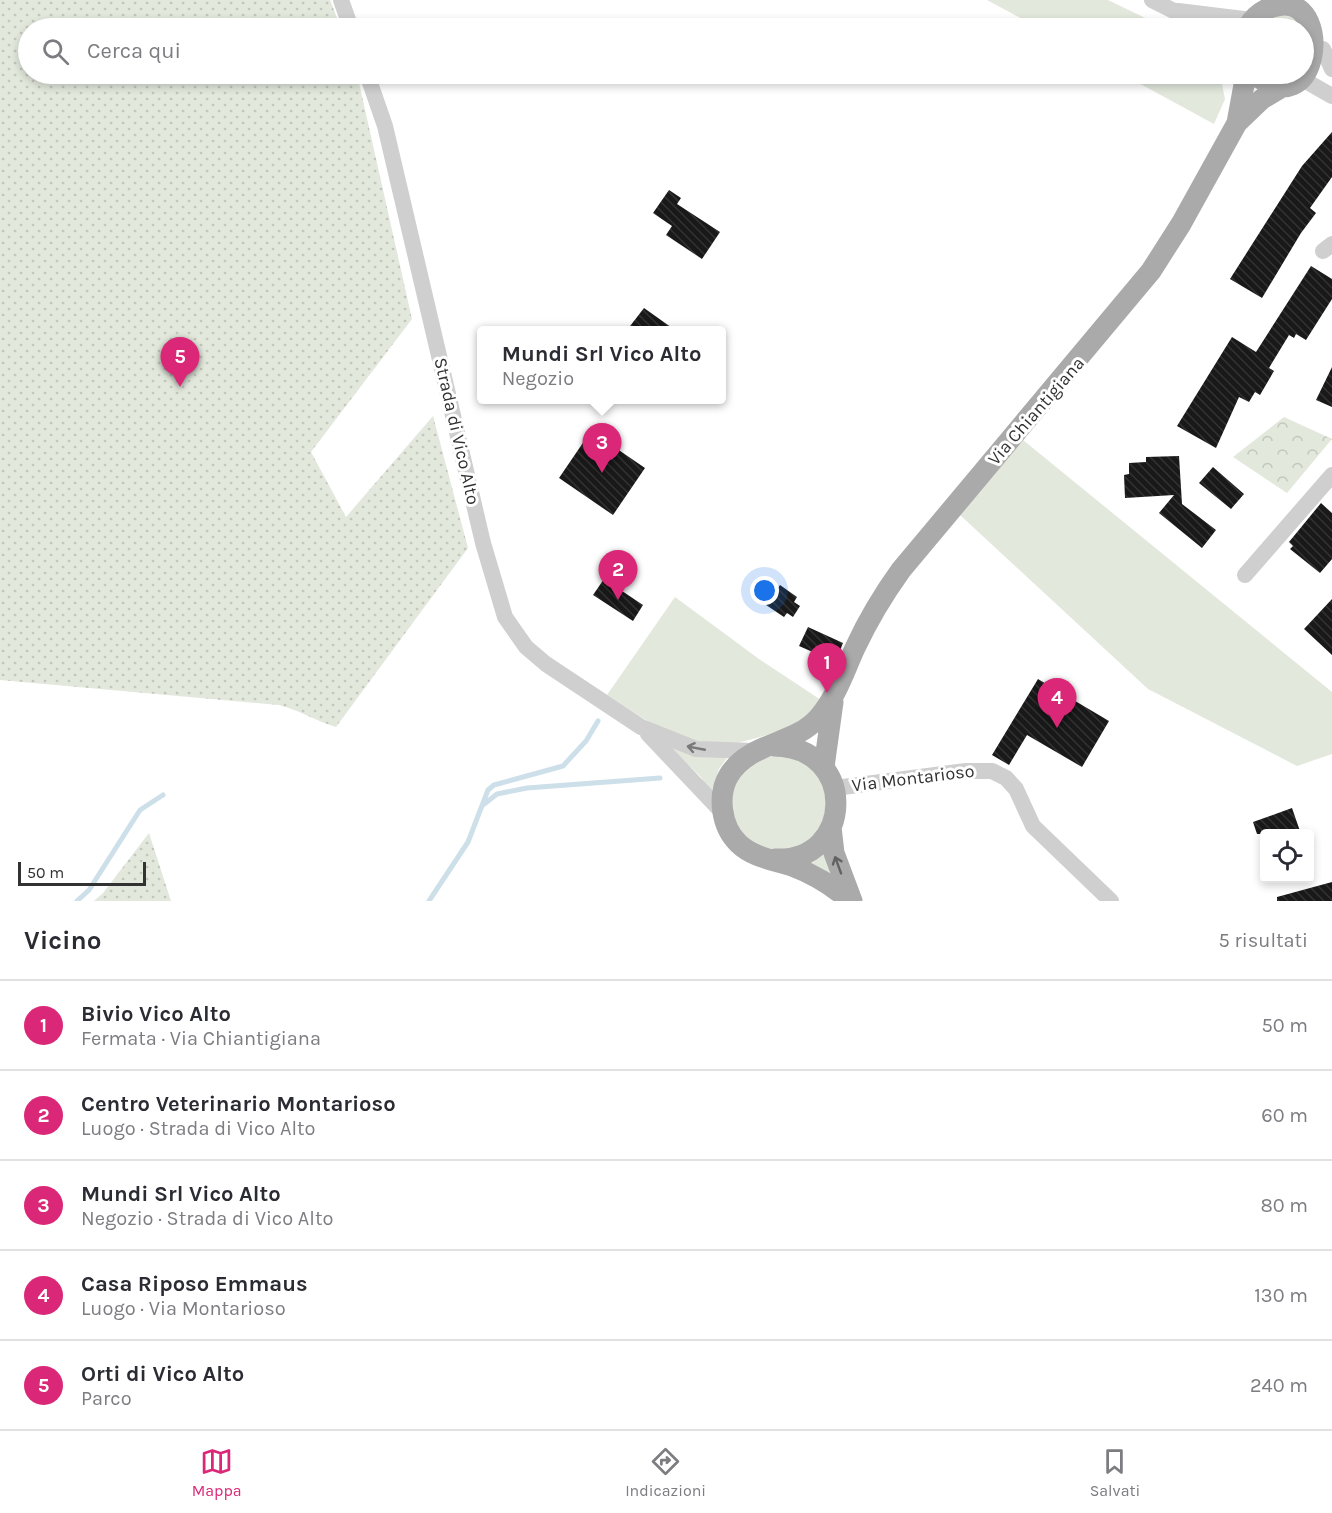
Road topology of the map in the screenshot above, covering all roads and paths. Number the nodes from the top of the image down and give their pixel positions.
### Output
1 (341, 0) edge
2 (1152, 0) edge
3 (1289, 3) edge
4 (1315, 10) edge
5 (1178, 11) junction
6 (347, 18) edge
7 (1190, 18) edge
8 (1216, 18) edge
9 (1255, 18) edge
10 (1323, 49) junction
11 (1314, 67) edge
12 (1332, 69) edge
13 (370, 84) edge
14 (1244, 84) edge
15 (1292, 84) edge
16 (1297, 84) edge
17 (1332, 96) edge
18 (1237, 123) junction
19 (1332, 475) edge
20 (1245, 575) dead end
21 (834, 696) junction
22 (641, 727) junction
23 (762, 748) junction
24 (824, 767) junction
25 (835, 788) junction
26 (722, 812) junction
27 (831, 827) junction
28 (767, 859) junction
29 (851, 901) edge
30 (1111, 901) edge

1 - 6 street
2 - 5 street
3 - 4 main road
3 - 9 main road
4 - 10 main road
5 - 7 street
5 - 8 street
10 - 11 main road, Via Chiantigiana
10 - 12 street
13 - 22 street, Strada di Vico Alto
14 - 18 main road, Via Chiantigiana
15 - 18 main road, Via Chiantigiana
16 - 17 street
18 - 21 main road, Via Chiantigiana
19 - 20 street
21 - 23 main road, Via Chiantigiana
21 - 24 main road, Via Chiantigiana
23 -> 22 street, Strada di Vico Alto
22 - 26 street, Strada di Vico Alto
23 - 24 main road
23 - 26 main road, Via Chiantigiana
24 - 25 main road
25 - 27 main road
25 - 30 street, Via Montarioso
26 - 28 main road
27 - 28 main road
29 -> 27 main road
28 - 29 main road

